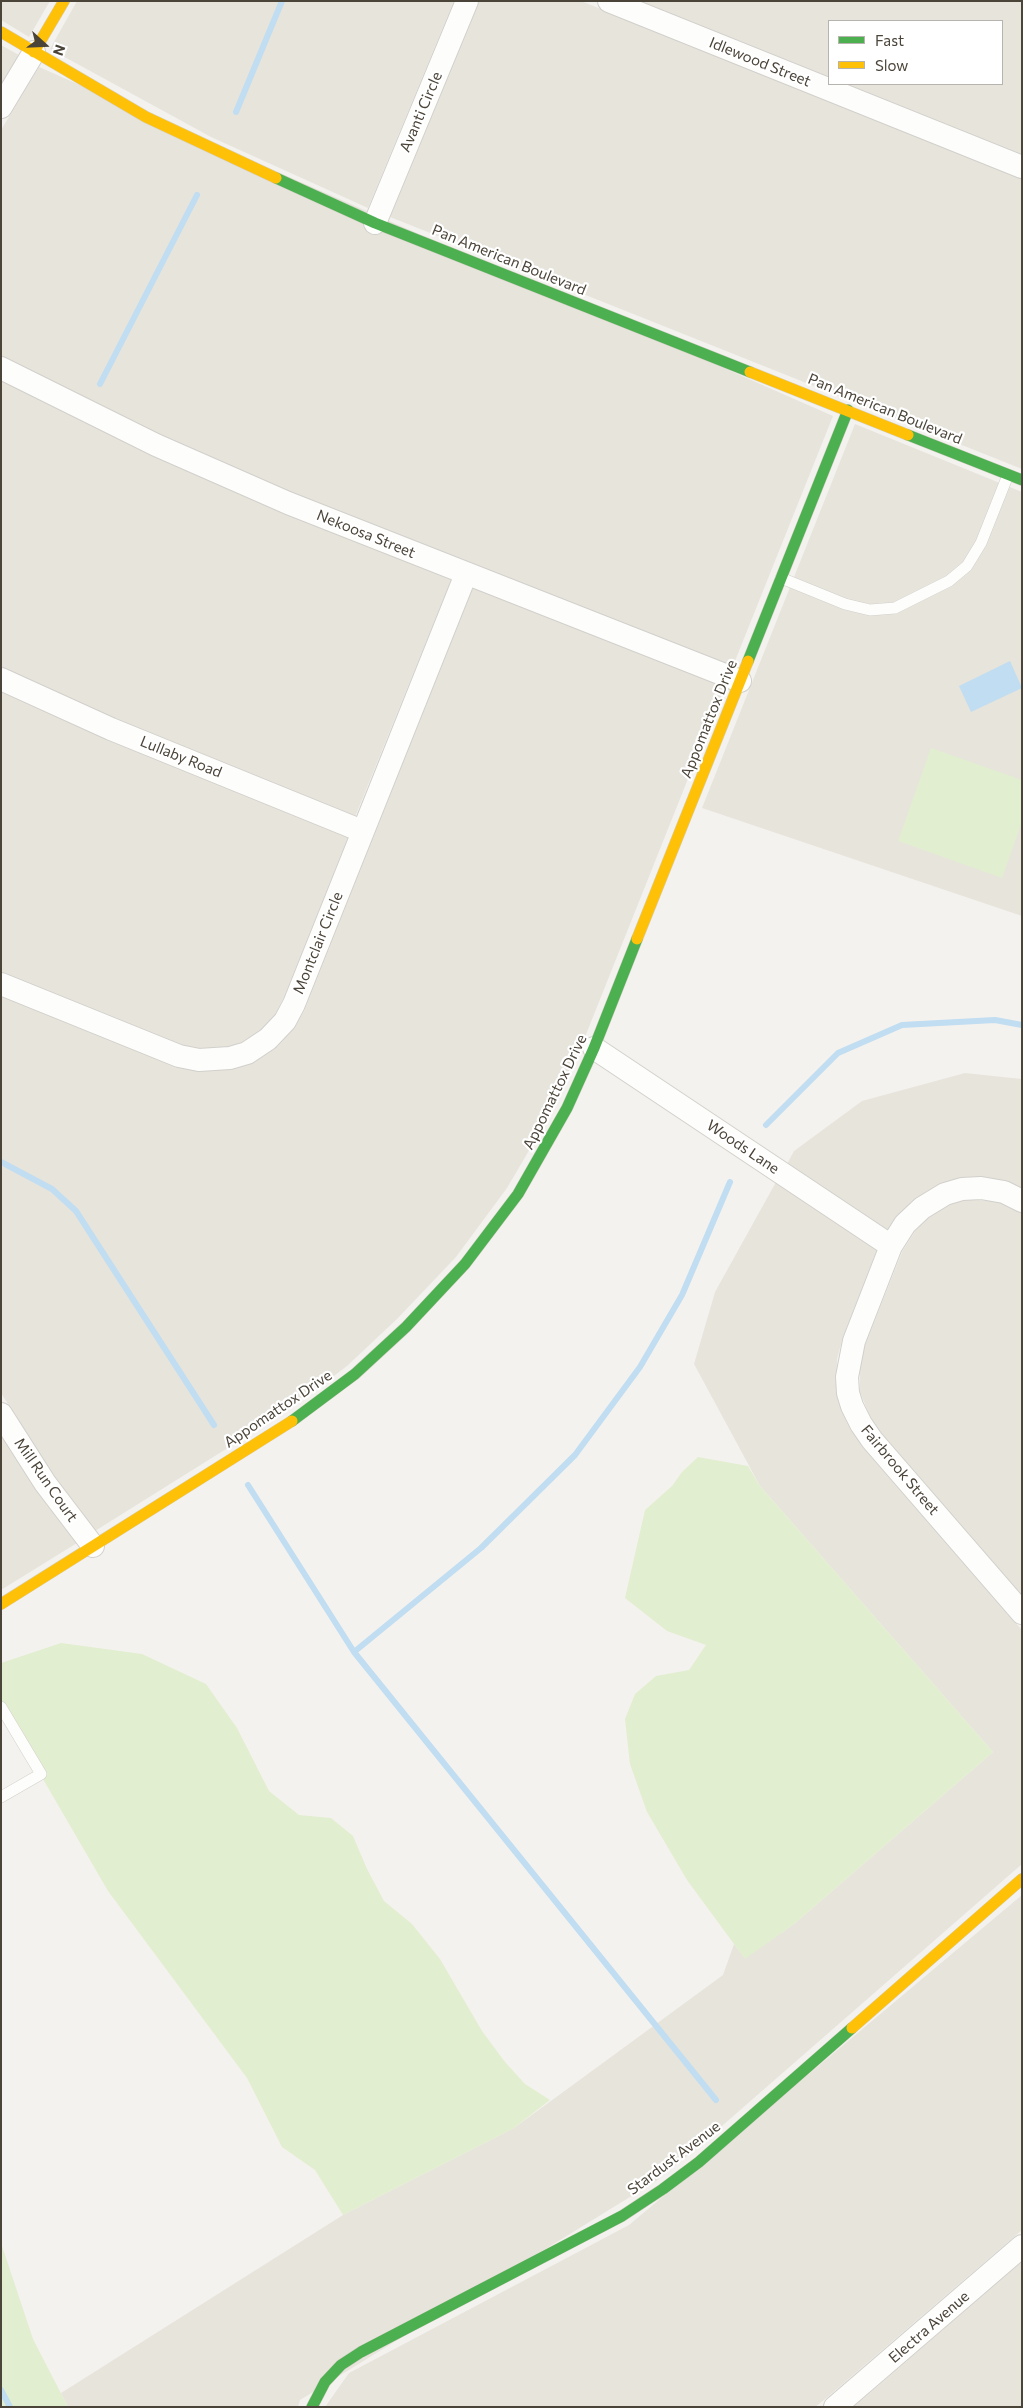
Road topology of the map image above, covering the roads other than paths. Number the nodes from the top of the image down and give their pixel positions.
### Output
1 (64, 1) edge
2 (467, 1) edge
3 (609, 1) edge
4 (1, 32) edge
5 (34, 52) junction
6 (1, 107) edge
7 (1022, 166) edge
8 (375, 223) junction
9 (1, 368) edge
10 (848, 410) junction
11 (1008, 474) junction
12 (1022, 480) edge
13 (466, 574) junction
14 (781, 578) junction
15 (1, 678) edge
16 (740, 680) junction
17 (362, 831) junction
18 (1, 984) edge
19 (594, 1048) junction
20 (1022, 1201) edge
21 (891, 1246) junction
22 (1, 1414) edge
23 (93, 1546) junction
24 (1, 1604) edge
25 (1022, 1613) edge
26 (1, 1706) edge
27 (1, 1797) edge
28 (1022, 1880) edge
29 (1022, 2246) edge
30 (312, 2407) edge
31 (835, 2407) edge

1 - 5 street
2 - 8 street, Avanti Circle
3 - 7 street, Idlewood Street
4 - 5 street, Pan American Boulevard
5 - 6 street
5 - 8 street, Pan American Boulevard
8 - 10 street, Pan American Boulevard
9 - 13 street, Nekoosa Street
10 - 11 street, Pan American Boulevard
10 - 14 street, Appomattox Drive
11 - 12 street, Pan American Boulevard
11 - 14 lane
13 - 16 street, Nekoosa Street
13 - 17 street, Montclair Circle
14 - 16 street, Appomattox Drive
15 - 17 street, Lullaby Road
16 - 19 street, Appomattox Drive
17 - 18 street, Montclair Circle
19 - 21 street, Woods Lane
19 - 23 street, Appomattox Drive
20 - 21 street, Fairbrook Street
21 - 25 street, Fairbrook Street
22 - 23 street, Mill Run Court
23 - 24 street, Appomattox Drive
26 - 27 lane
28 - 30 street, Stardust Avenue
29 - 31 street, Electra Avenue

